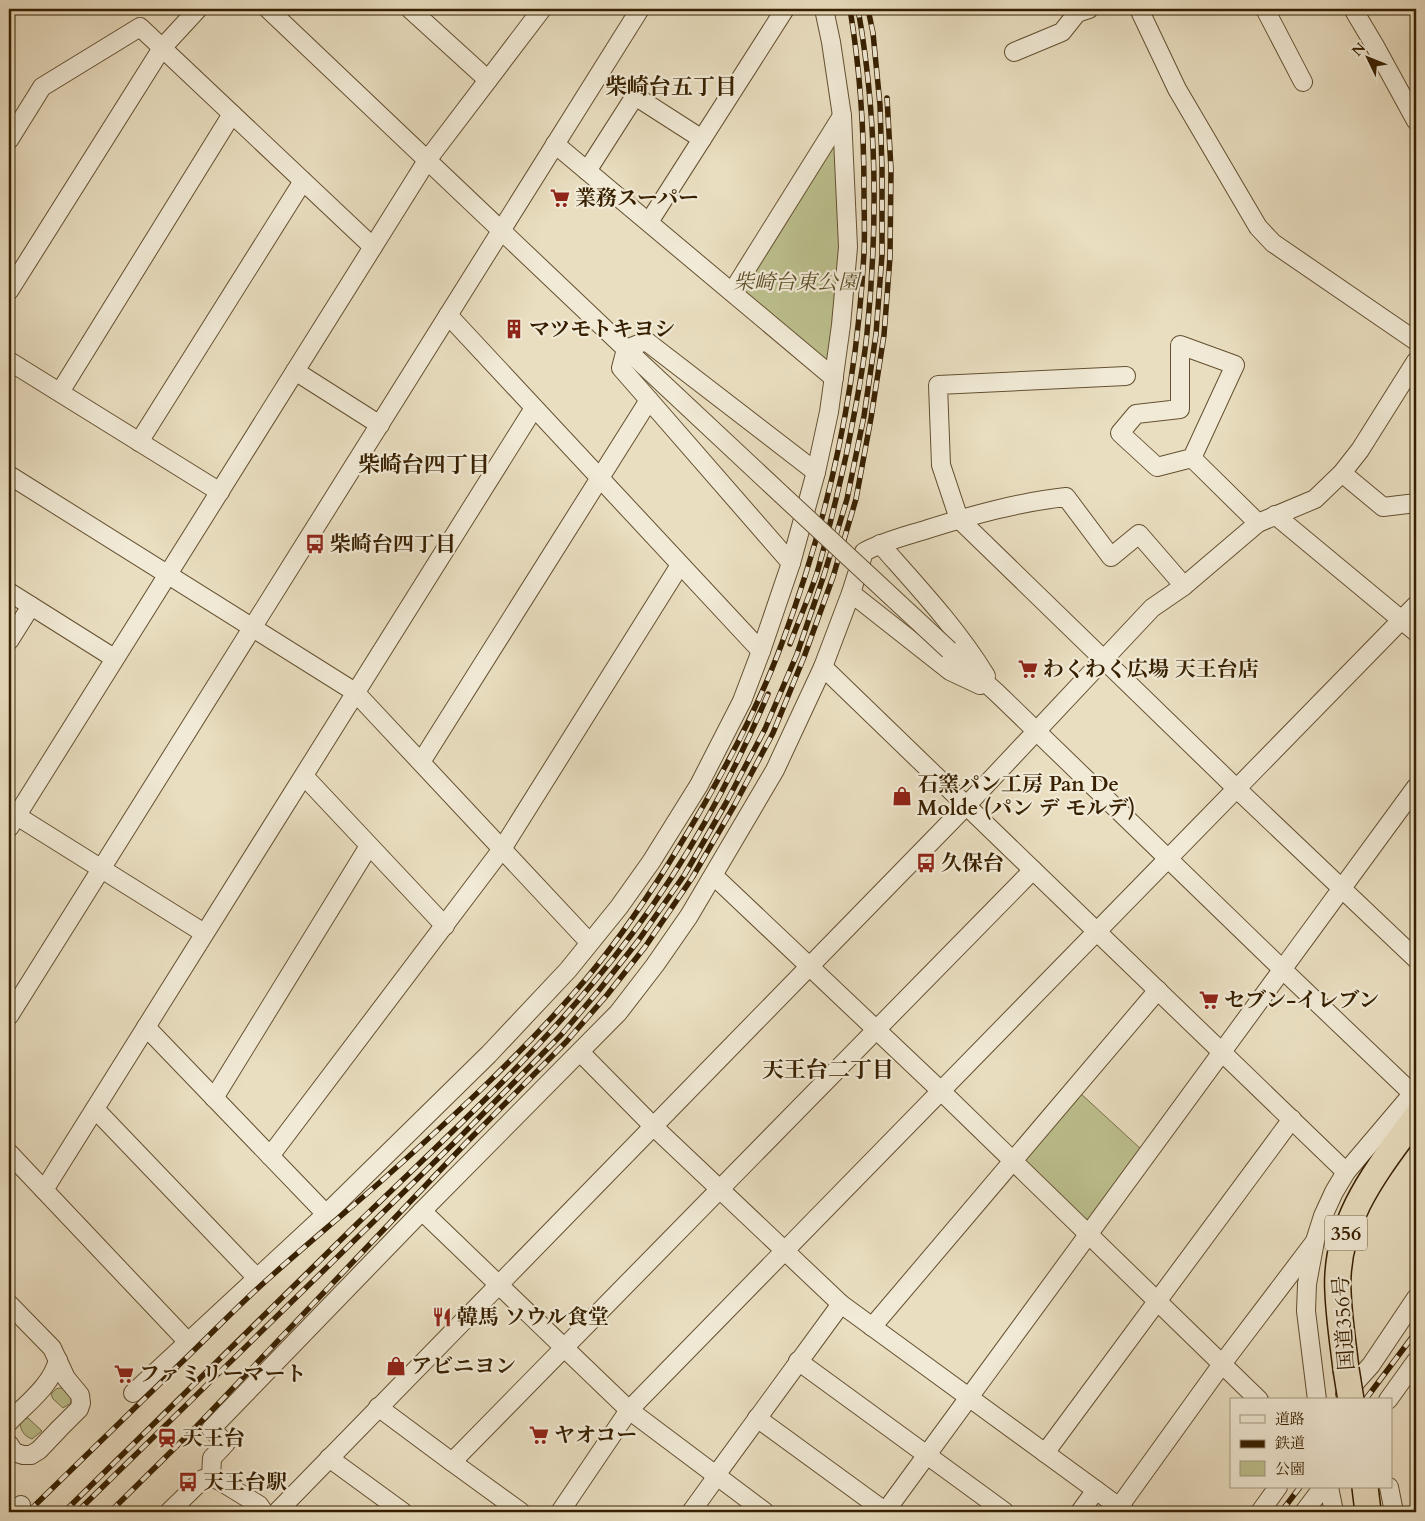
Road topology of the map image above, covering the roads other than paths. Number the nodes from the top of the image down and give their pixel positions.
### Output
1 (198, 9) edge
2 (268, 9) edge
3 (410, 9) edge
4 (542, 9) edge
5 (640, 9) edge
6 (785, 9) edge
7 (824, 9) edge
8 (1089, 9) edge
9 (1140, 9) edge
10 (1265, 9) edge
11 (1353, 9) edge
12 (162, 48) junction
13 (1014, 52) dead end
14 (488, 80) junction
15 (1303, 82) dead end
16 (232, 114) junction
17 (842, 116) junction
18 (1416, 121) edge
19 (702, 139) junction
20 (9, 140) edge
21 (555, 144) junction
22 (428, 159) junction
23 (587, 171) junction
24 (303, 181) junction
25 (649, 222) junction
26 (501, 230) junction
27 (373, 247) junction
28 (9, 291) edge
29 (732, 292) junction
30 (448, 316) junction
31 (1416, 341) edge
32 (626, 349) junction
33 (9, 361) edge
34 (1416, 361) edge
35 (295, 371) junction
36 (1126, 376) dead end
37 (834, 378) junction
38 (60, 392) junction
39 (649, 400) junction
40 (534, 408) junction
41 (380, 425) junction
42 (138, 442) junction
43 (1192, 458) junction
44 (816, 472) junction
45 (1342, 473) junction
46 (9, 476) edge
47 (600, 478) junction
48 (220, 492) junction
49 (1416, 503) edge
50 (1275, 515) junction
51 (959, 519) junction
52 (1258, 523) junction
53 (880, 544) junction
54 (791, 563) junction
55 (680, 565) junction
56 (167, 575) junction
57 (1184, 586) junction
58 (9, 592) edge
59 (850, 593) junction
60 (1416, 605) edge
61 (31, 606) junction
62 (1402, 620) junction
63 (252, 627) junction
64 (1416, 632) edge
65 (9, 641) edge
66 (761, 651) junction
67 (114, 658) junction
68 (1103, 660) junction
69 (822, 667) junction
70 (355, 692) junction
71 (997, 693) junction
72 (1036, 732) junction
73 (421, 762) junction
74 (304, 776) junction
75 (1416, 787) edge
76 (1237, 789) junction
77 (966, 806) junction
78 (13, 822) edge
79 (369, 846) junction
80 (502, 849) junction
81 (1168, 859) junction
82 (101, 869) junction
83 (1033, 870) junction
84 (714, 876) junction
85 (1341, 889) junction
86 (445, 926) junction
87 (1097, 931) junction
88 (204, 933) junction
89 (590, 942) junction
90 (1415, 953) edge
91 (810, 966) junction
92 (1282, 969) junction
93 (1158, 990) junction
94 (9, 1016) edge
95 (146, 1027) junction
96 (876, 1029) junction
97 (1222, 1051) junction
98 (580, 1052) junction
99 (941, 1091) junction
100 (214, 1098) junction
101 (1415, 1102) edge
102 (95, 1109) junction
103 (1292, 1119) junction
104 (653, 1126) junction
105 (9, 1153) edge
106 (270, 1156) junction
107 (1013, 1161) junction
108 (1346, 1172) junction
109 (719, 1189) junction
110 (44, 1190) junction
111 (422, 1211) junction
112 (326, 1214) junction
113 (1088, 1234) junction
114 (1315, 1241) junction
115 (785, 1251) junction
116 (257, 1278) junction
117 (498, 1284) junction
118 (1416, 1298) edge
119 (1157, 1302) junction
120 (9, 1304) edge
121 (841, 1304) junction
122 (872, 1328) junction
123 (188, 1342) junction
124 (564, 1347) junction
125 (58, 1360) junction
126 (798, 1361) junction
127 (1416, 1361) edge
128 (1222, 1364) junction
129 (66, 1378) junction
130 (47, 1383) junction
131 (133, 1393) dead end
132 (969, 1397) junction
133 (1257, 1398) edge
134 (1317, 1398) edge
135 (1342, 1398) edge
136 (1351, 1398) edge
137 (1389, 1398) edge
138 (378, 1407) junction
139 (629, 1410) junction
140 (757, 1418) junction
141 (9, 1422) edge
142 (11, 1449) edge
143 (1045, 1453) junction
144 (926, 1455) junction
145 (329, 1458) junction
146 (452, 1462) junction
147 (716, 1475) junction
148 (212, 1477) junction
149 (1277, 1488) edge
150 (1322, 1488) edge
151 (1329, 1488) edge
152 (1365, 1488) edge
153 (1389, 1488) edge
154 (1096, 1490) junction
155 (1122, 1510) edge
156 (169, 1512) edge
157 (264, 1512) edge
158 (277, 1512) edge
159 (403, 1512) edge
160 (521, 1512) edge
161 (560, 1512) edge
162 (691, 1512) edge
163 (765, 1512) edge
164 (886, 1512) edge
165 (1005, 1512) edge
166 (1080, 1512) edge
167 (1260, 1512) edge
168 (1304, 1512) edge
169 (1334, 1512) edge
170 (1368, 1512) edge
171 (1394, 1512) edge

1 - 12 street
2 - 22 street
3 - 14 street
4 - 14 street
5 - 21 street
6 - 19 street
7 - 17 street
8 - 13 street
9 - 31 street
10 - 15 street
11 - 18 street
12 - 16 street
12 - 20 street
12 - 28 street
14 - 22 street
16 - 24 street
16 - 38 street
17 - 29 street
17 - 37 street
19 - 23 street
19 - 25 street
21 - 23 street
21 - 26 street
22 - 26 street
22 - 27 street
23 - 25 street
24 - 27 street
24 - 42 street
25 - 29 street
26 - 30 street
26 - 32 street
27 - 35 street
29 - 37 street
30 - 40 street
30 - 41 street
32 - 39 street
32 - 44 street
32 - 71 street, bridge
33 - 38 street
34 - 45 street
35 - 41 street
35 - 48 street
36 - 51 street
37 - 44 street
38 - 42 street
39 - 47 street
39 - 54 street
40 - 47 street
40 - 70 street
41 - 63 street
42 - 48 street
43 - 43 street
43 - 52 street
44 - 54 street
45 - 49 street
45 - 50 street
46 - 56 street
47 - 55 street
47 - 73 street
48 - 56 street
50 - 52 street
50 - 62 street
51 - 53 street
51 - 57 street
51 - 68 street
52 - 57 street
53 - 59 street
53 - 71 street
54 - 66 street
55 - 66 street
55 - 80 street
56 - 63 street
56 - 67 street
57 - 68 street
58 - 61 street
59 - 69 street
59 - 71 street
60 - 62 street
61 - 65 street
61 - 67 street
62 - 64 street
62 - 76 street
63 - 70 street
63 - 82 street
66 - 89 street
67 - 78 street
68 - 72 street
68 - 76 street
69 - 77 street
69 - 84 street
70 - 73 street
70 - 74 street
71 - 72 street
72 - 77 street
72 - 81 street
73 - 80 street
74 - 79 street
74 - 88 street
75 - 85 street
76 - 81 street
76 - 85 street
77 - 83 street
77 - 91 street
78 - 82 street
79 - 86 street
79 - 100 street
80 - 86 street
80 - 89 street
81 - 87 street
81 - 92 street
82 - 88 street
82 - 94 street
83 - 87 street
83 - 96 street
84 - 91 street
84 - 98 street
85 - 90 street
85 - 92 street
86 - 106 street
87 - 93 street
87 - 99 street
88 - 95 street
89 - 112 street
91 - 96 street
91 - 104 street
92 - 97 street
92 - 101 street
93 - 97 street
93 - 107 street
95 - 100 street
95 - 102 street
96 - 99 street
96 - 109 street
97 - 103 street
97 - 113 street
98 - 104 street
98 - 111 street
99 - 107 street
99 - 115 street
100 - 106 street
101 - 108 street
101 - 136 highway, 国道356号 / 356, bridge
102 - 110 street
102 - 116 street
103 - 108 street
103 - 119 street
104 - 109 street
104 - 117 street
105 - 110 street
106 - 112 street
107 - 113 street
107 - 122 street
108 - 114 street
109 - 115 street
109 - 124 street
110 - 123 street
111 - 117 street
111 - 148 street
112 - 116 street
113 - 119 street
113 - 132 street
114 - 128 street
114 - 134 street
115 - 121 street
115 - 139 street
116 - 123 street
117 - 124 street
117 - 138 street
118 - 135 street
119 - 128 street
119 - 143 street
120 - 125 street
121 - 122 street
121 - 126 street
122 - 132 street
123 - 131 street
124 - 139 street
124 - 146 street
125 - 129 street
125 - 130 street
126 - 140 street
126 - 144 street
127 - 137 street
128 - 133 street
128 - 155 street
129 - 130 street
129 - 142 street
130 - 141 street
132 - 143 street
132 - 144 street
138 - 145 street
138 - 146 street
139 - 147 street
139 - 161 street
140 - 147 street
140 - 164 street
143 - 154 street
144 - 164 street
144 - 165 street
145 - 158 street
145 - 159 street
146 - 160 street
147 - 162 street
147 - 163 street
148 - 156 street
148 - 157 street
149 - 167 street
150 - 168 street
151 - 169 street
152 - 170 highway
153 - 171 street
154 - 155 street
154 - 166 street

